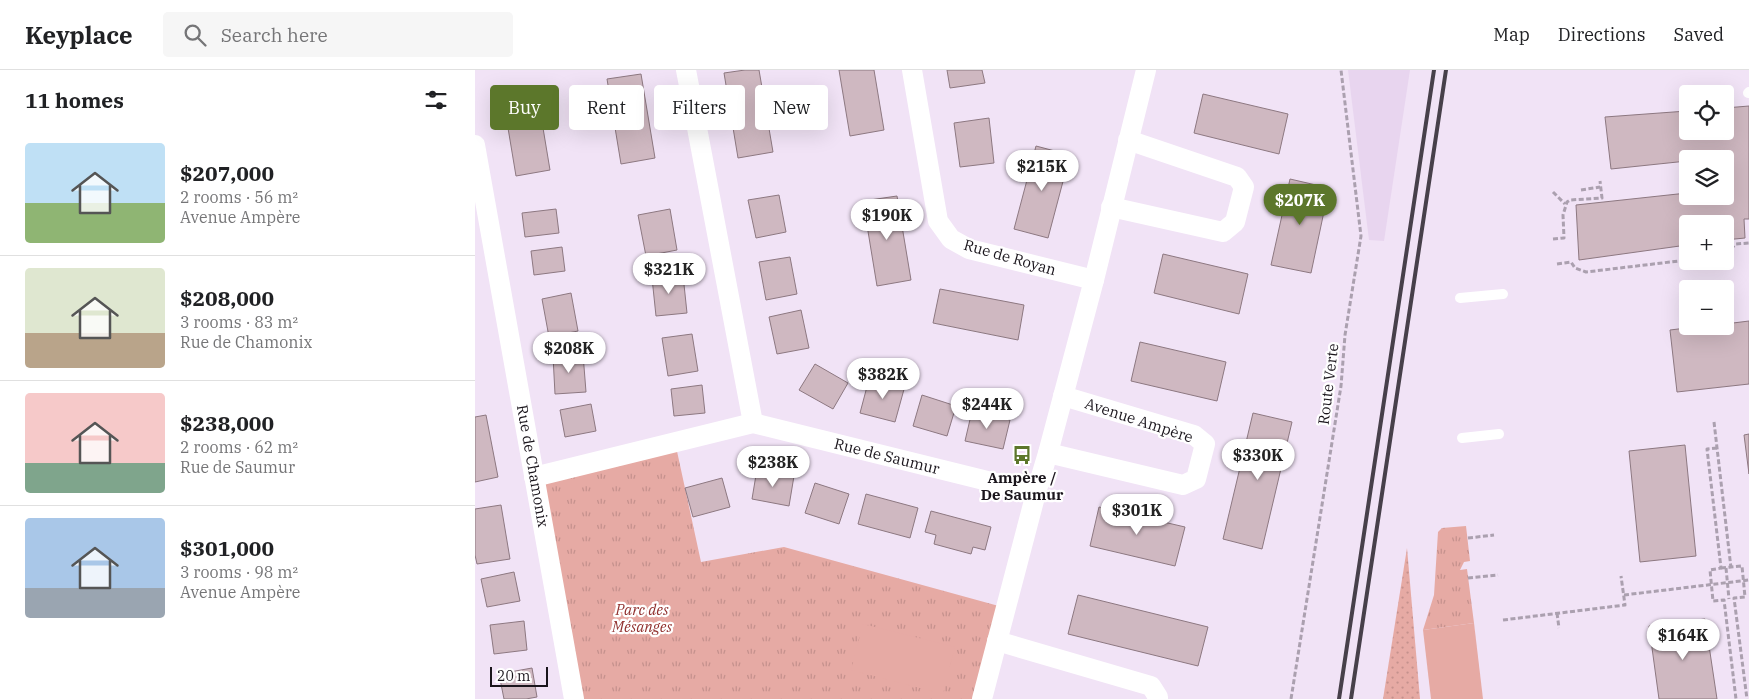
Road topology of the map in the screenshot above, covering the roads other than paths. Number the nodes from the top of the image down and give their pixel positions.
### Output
1 (686, 70) edge
2 (912, 70) edge
3 (1146, 70) edge
4 (1128, 140) junction
5 (475, 145) edge
6 (1111, 207) junction
7 (1094, 280) junction
8 (1503, 294) dead end
9 (1460, 298) dead end
10 (1063, 396) junction
11 (753, 423) junction
12 (1499, 434) dead end
13 (1462, 438) dead end
14 (1048, 454) junction
15 (534, 477) junction
16 (1036, 493) junction
17 (997, 641) junction
18 (986, 698) edge
19 (574, 699) edge
20 (1158, 699) edge

1 - 11 street
2 - 7 street, Rue de Royan
3 - 4 street
4 - 6 street
4 - 6 street
5 - 15 street, Rue de Chamonix
6 - 7 street
7 - 10 street
8 - 9 lane
10 - 14 street
10 - 14 street, Avenue Ampère
11 - 15 street, Rue de Saumur
11 - 16 street, Rue de Saumur
12 - 13 lane
14 - 16 street
15 - 19 street, Rue de Chamonix
16 - 17 street
17 - 18 street
17 - 20 street

